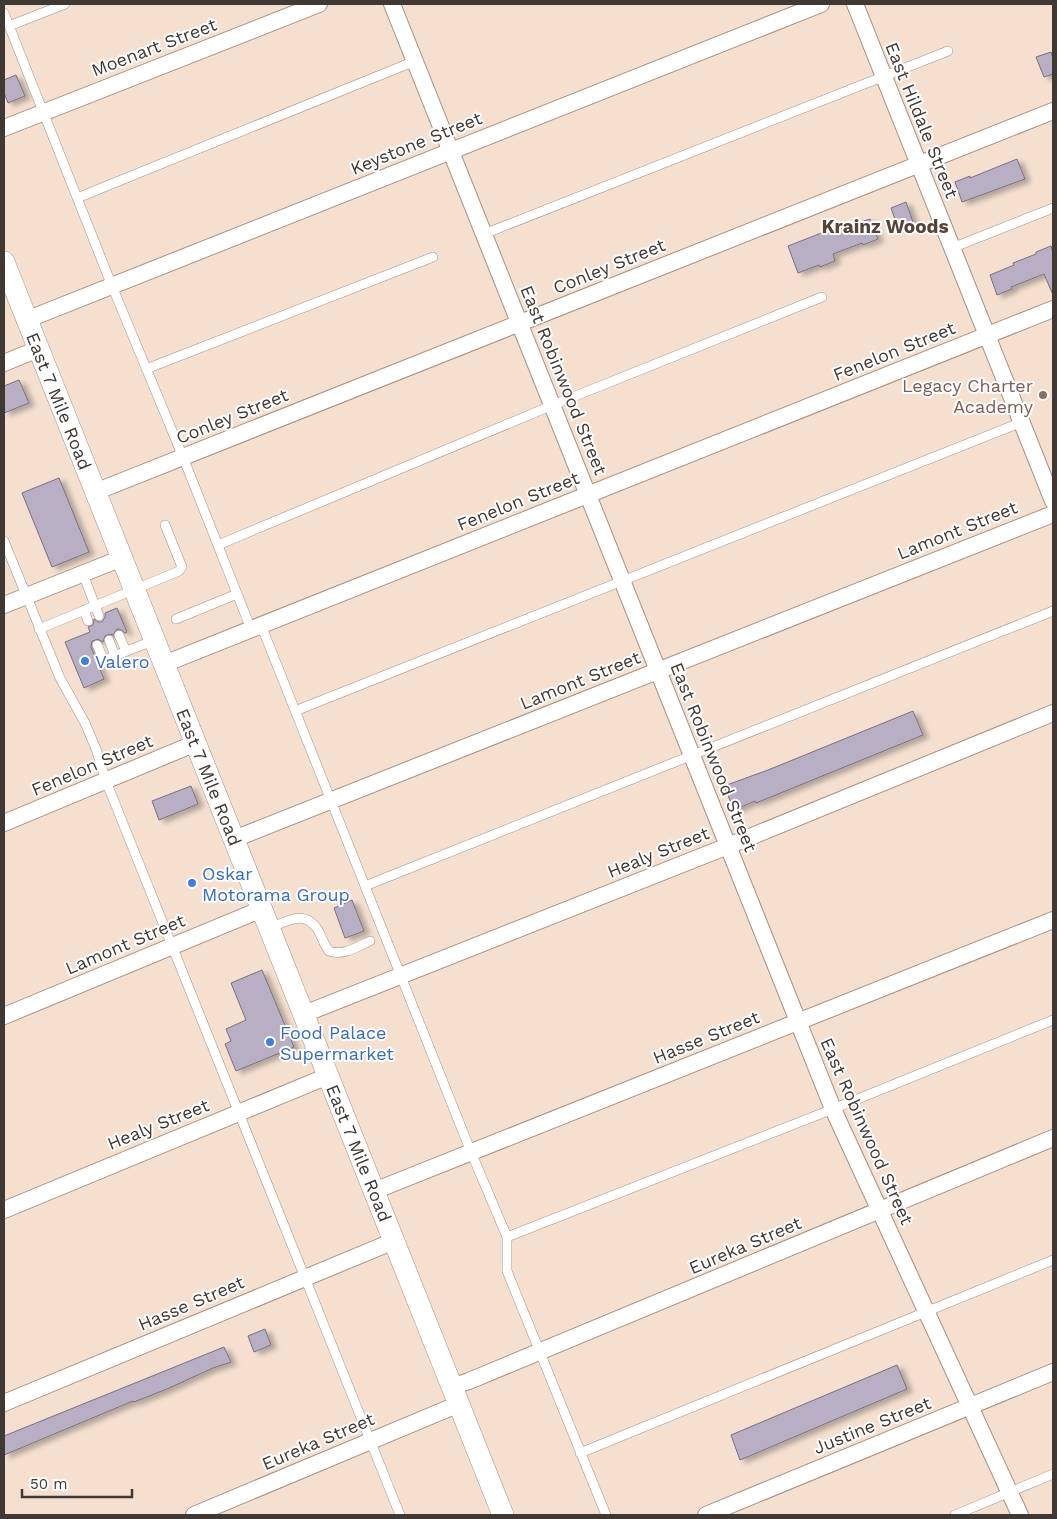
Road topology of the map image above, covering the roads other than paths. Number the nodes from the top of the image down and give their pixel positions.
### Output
1 (65, 4) edge
2 (319, 4) edge
3 (392, 4) edge
4 (821, 4) edge
5 (854, 4) edge
6 (4, 13) edge
7 (9, 26) junction
8 (948, 51) dead end
9 (415, 62) junction
10 (883, 76) junction
11 (1053, 111) edge
12 (43, 112) junction
13 (4, 128) edge
14 (450, 151) junction
15 (919, 164) junction
16 (77, 198) junction
17 (1053, 208) edge
18 (484, 234) junction
19 (952, 248) junction
20 (433, 257) dead end
21 (4, 262) edge
22 (112, 286) junction
23 (822, 296) dead end
24 (1053, 309) edge
25 (26, 320) junction
26 (520, 323) junction
27 (987, 335) junction
28 (38, 349) junction
29 (4, 363) edge
30 (146, 368) junction
31 (553, 405) junction
32 (1022, 422) junction
33 (183, 457) junction
34 (95, 492) junction
35 (588, 494) junction
36 (1053, 501) edge
37 (1053, 514) edge
38 (166, 525) dead end
39 (4, 541) edge
40 (218, 545) junction
41 (122, 558) junction
42 (83, 574) junction
43 (623, 580) junction
44 (134, 590) junction
45 (237, 594) junction
46 (26, 596) junction
47 (105, 602) junction
48 (4, 605) edge
49 (95, 606) junction
50 (84, 610) junction
51 (109, 611) dead end
52 (1053, 611) edge
53 (99, 616) dead end
54 (176, 619) dead end
55 (88, 621) dead end
56 (256, 627) junction
57 (40, 628) junction
58 (119, 635) dead end
59 (109, 640) dead end
60 (155, 640) junction
61 (97, 645) dead end
62 (126, 651) junction
63 (115, 656) junction
64 (164, 664) junction
65 (659, 670) junction
66 (295, 711) junction
67 (1053, 714) edge
68 (196, 743) junction
69 (692, 756) junction
70 (106, 781) junction
71 (331, 800) junction
72 (4, 823) edge
73 (234, 839) junction
74 (728, 846) junction
75 (365, 886) junction
76 (266, 919) junction
77 (1053, 920) edge
78 (370, 941) dead end
79 (173, 946) junction
80 (400, 976) junction
81 (304, 1014) junction
82 (4, 1016) edge
83 (1053, 1020) edge
84 (798, 1022) junction
85 (328, 1076) junction
86 (833, 1109) junction
87 (239, 1112) junction
88 (1053, 1138) edge
89 (471, 1152) junction
90 (374, 1191) junction
91 (4, 1210) edge
92 (879, 1210) junction
93 (507, 1237) junction
94 (394, 1241) junction
95 (1053, 1260) edge
96 (304, 1278) junction
97 (926, 1312) junction
98 (539, 1352) junction
99 (1053, 1372) edge
100 (455, 1396) junction
101 (4, 1403) edge
102 (970, 1407) junction
103 (370, 1441) junction
104 (580, 1453) junction
105 (1053, 1474) edge
106 (1010, 1492) junction
107 (194, 1515) edge
108 (400, 1515) edge
109 (503, 1515) edge
110 (606, 1515) edge
111 (706, 1515) edge
112 (955, 1515) edge
113 (1020, 1515) edge

1 - 7 lane
2 - 12 street, Moenart Street
3 - 9 street, East Robinwood Street
4 - 14 street, Keystone Street
5 - 10 street, East Hildale Street
6 - 7 lane
7 - 12 lane
8 - 10 lane
9 - 14 street, East Robinwood Street
9 - 16 lane
10 - 15 street, East Hildale Street
10 - 18 lane
11 - 15 street, Conley Street
12 - 13 street, Moenart Street
12 - 16 lane
14 - 18 street, East Robinwood Street
14 - 22 street, Keystone Street
15 - 19 street, East Hildale Street
15 - 26 street, Conley Street
16 - 22 lane
17 - 19 lane
18 - 26 street, East Robinwood Street
19 - 27 street, East Hildale Street
20 - 30 lane
21 - 25 street, East 7 Mile Road
22 - 25 street, Keystone Street
22 - 30 lane
23 - 31 lane
24 - 27 street, Fenelon Street
25 - 28 street, East 7 Mile Road
26 - 31 street, East Robinwood Street
26 - 33 street, Conley Street
27 - 32 street, East Hildale Street
27 - 35 street, Fenelon Street
28 - 29 street
28 - 34 street, East 7 Mile Road
30 - 33 lane
31 - 35 street, East Robinwood Street
31 - 40 lane
32 - 36 street, East Hildale Street
32 - 43 lane
33 - 34 street, Conley Street
33 - 40 lane
34 - 41 street, East 7 Mile Road
35 - 43 street, East Robinwood Street
35 - 56 street, Fenelon Street
37 - 65 street, Lamont Street
38 - 44 lane
39 - 46 lane
40 - 45 lane
41 - 42 street
41 - 44 street, East 7 Mile Road
42 - 46 street
42 - 49 lane
43 - 65 street, East Robinwood Street
43 - 66 lane
44 - 47 lane
44 - 60 street, East 7 Mile Road
45 - 54 lane
45 - 56 lane
46 - 48 street
46 - 57 lane
47 - 49 lane
47 - 51 lane
49 - 50 lane
49 - 53 lane
50 - 55 lane
50 - 57 lane
52 - 69 lane
56 - 64 street, Fenelon Street
56 - 66 lane
57 - 70 lane
58 - 62 lane
59 - 63 lane
60 - 62 lane
60 - 64 street, East 7 Mile Road
61 - 63 lane
62 - 63 lane
64 - 68 street, East 7 Mile Road
65 - 69 street, East Robinwood Street
65 - 71 street, Lamont Street
66 - 71 lane
67 - 74 street, Healy Street
68 - 70 street, Fenelon Street
68 - 73 street, East 7 Mile Road
69 - 74 street, East Robinwood Street
69 - 75 lane
70 - 72 street, Fenelon Street
70 - 79 lane
71 - 73 street, Lamont Street
71 - 75 lane
73 - 76 street, East 7 Mile Road
74 - 80 street, Healy Street
74 - 84 street, East Robinwood Street
75 - 80 lane
76 - 78 lane
76 - 79 street, Lamont Street
76 - 81 street, East 7 Mile Road
77 - 84 street, Hasse Street
79 - 82 street, Lamont Street
79 - 87 lane
80 - 81 street, Healy Street
80 - 89 lane
81 - 85 street, East 7 Mile Road
83 - 86 lane
84 - 86 street, East Robinwood Street
84 - 89 street, Hasse Street
85 - 87 street, Healy Street
85 - 90 street, East 7 Mile Road
86 - 92 street, East Robinwood Street
86 - 93 lane
87 - 91 street, Healy Street
87 - 96 lane
88 - 92 street, Eureka Street
89 - 90 street, Hasse Street
89 - 93 lane
90 - 94 street, East 7 Mile Road
92 - 97 street, East Robinwood Street
92 - 98 street, Eureka Street
93 - 98 lane
94 - 96 street, Hasse Street
94 - 100 street, East 7 Mile Road
95 - 97 lane
96 - 101 street, Hasse Street
96 - 103 lane
97 - 102 street, East Robinwood Street
97 - 104 lane
98 - 100 street, Eureka Street
98 - 104 lane
99 - 102 street, Justine Street
100 - 103 street, Eureka Street
100 - 109 street, East 7 Mile Road
102 - 106 street, East Robinwood Street
102 - 111 street, Justine Street
103 - 107 street, Eureka Street
103 - 108 lane
104 - 110 lane
105 - 106 lane
106 - 112 lane
106 - 113 street, East Robinwood Street

